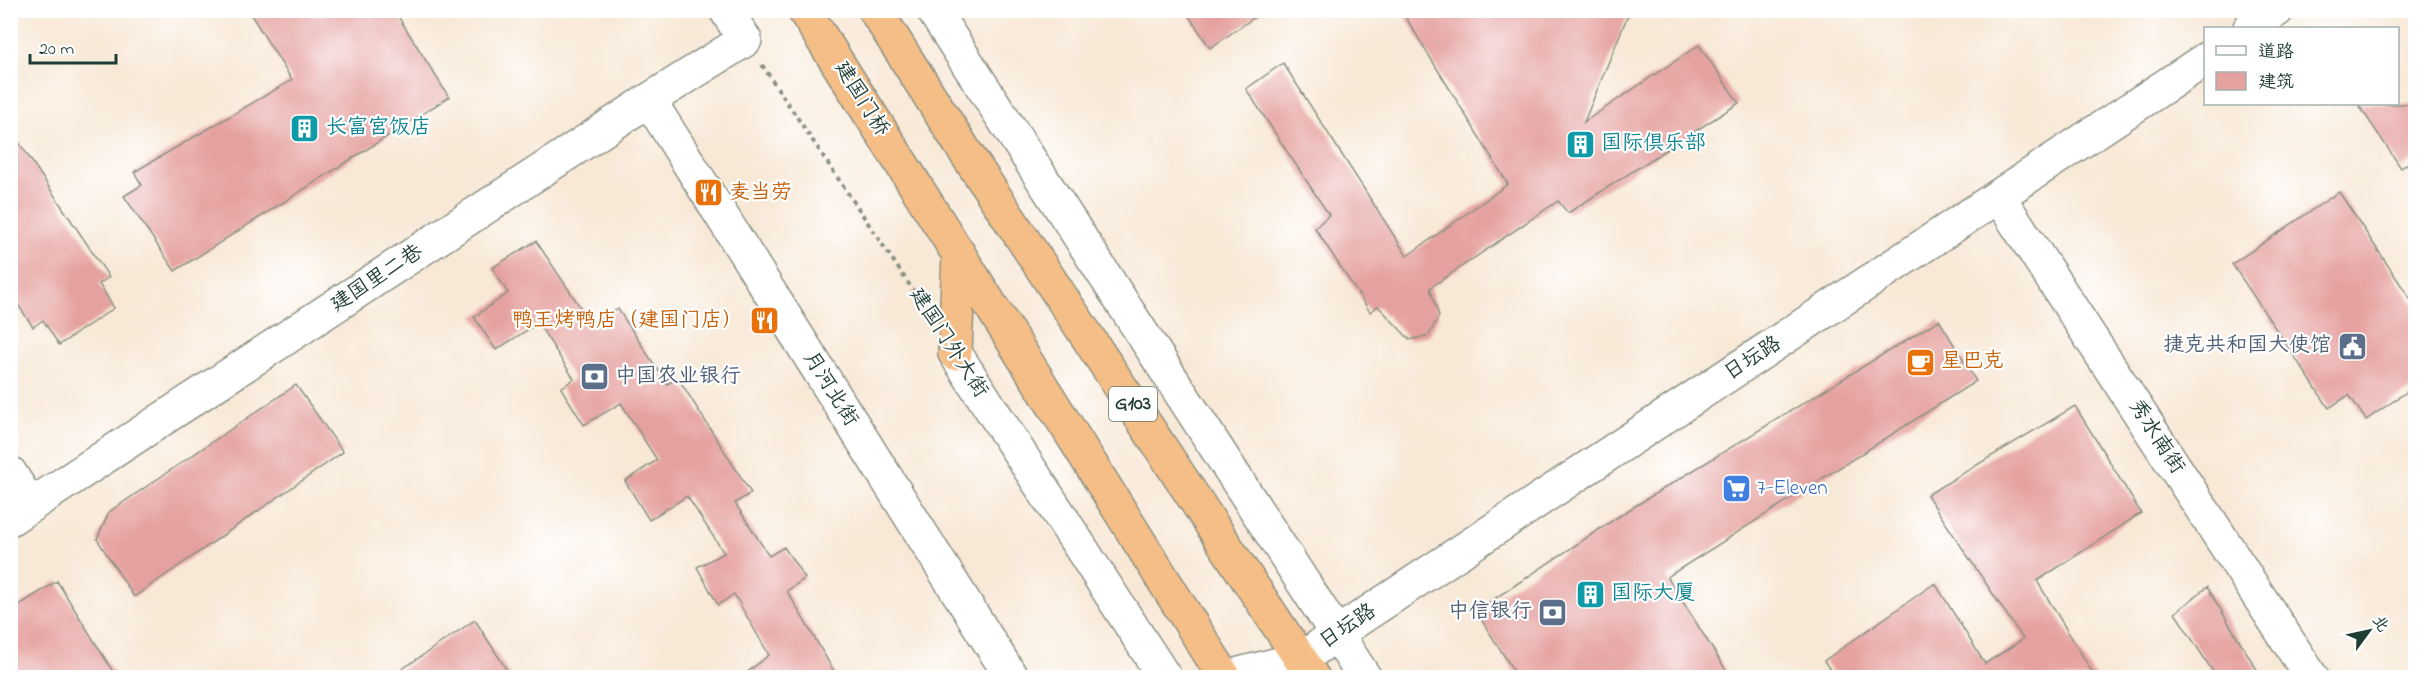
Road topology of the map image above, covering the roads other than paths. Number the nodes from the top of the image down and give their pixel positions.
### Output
1 (726, 10) edge
2 (804, 10) edge
3 (875, 10) edge
4 (933, 10) edge
5 (2277, 10) edge
6 (2252, 27) edge
7 (2204, 59) edge
8 (649, 100) junction
9 (1999, 197) junction
10 (959, 254) junction
11 (955, 353) joint
12 (10, 473) edge
13 (21, 513) edge
14 (1336, 634) junction
15 (1296, 671) edge
16 (1225, 677) edge
17 (1012, 678) edge
18 (1165, 678) edge
19 (1365, 678) edge
20 (2312, 678) edge

1 - 8 street, 建国里二巷
2 - 10 highway, 建国门桥, bridge
3 - 15 highway, G103
4 - 14 street
5 - 6 street
7 - 9 street, 日坛路
8 - 13 street, 建国里二巷
8 - 17 street, 月河北街
9 - 14 street, 日坛路
9 - 20 street, 秀水南街
10 - 11 highway
10 - 16 highway
11 - 18 street, 建国门外大街
12 - 13 street
14 - 15 street, 日坛路
14 - 19 street
15 - 16 street

